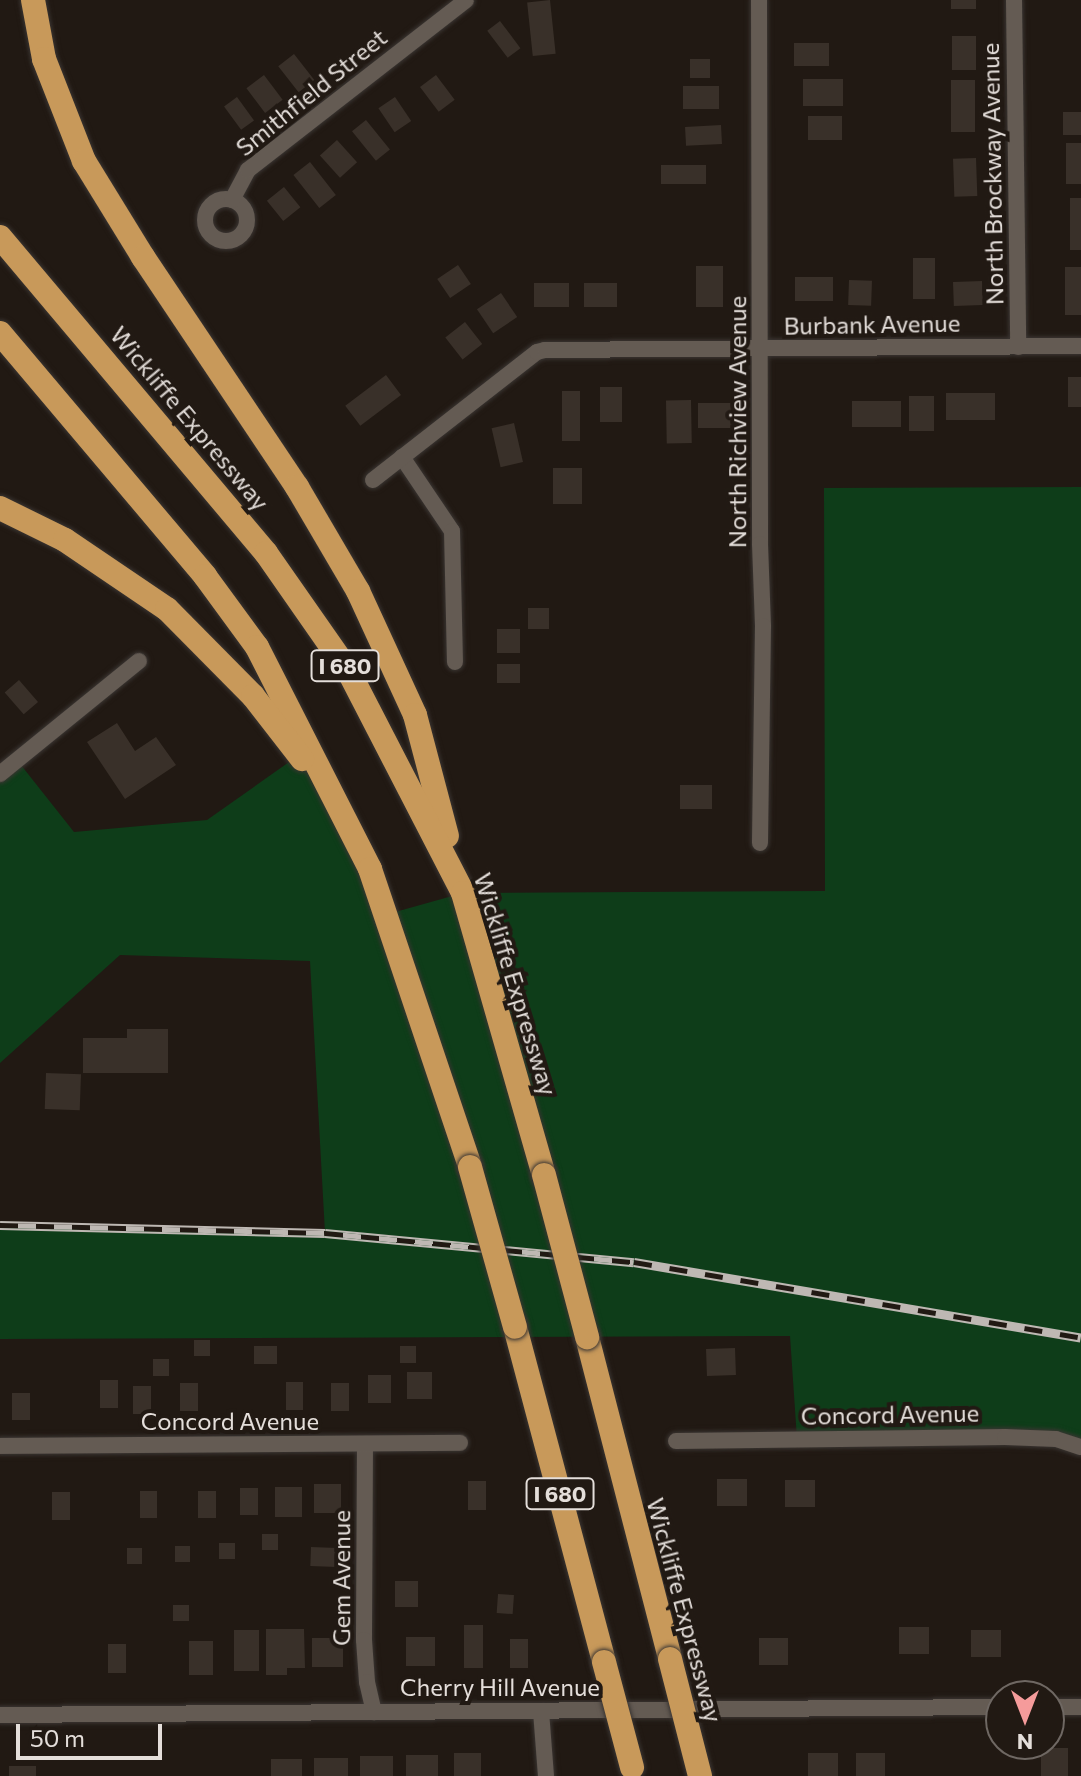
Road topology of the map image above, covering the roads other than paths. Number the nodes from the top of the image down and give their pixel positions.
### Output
1 (33, 0) edge
2 (466, 0) edge
3 (759, 0) edge
4 (1014, 0) edge
5 (232, 200) dead end
6 (0, 237) edge
7 (0, 333) edge
8 (1081, 346) edge
9 (1018, 347) junction
10 (761, 349) junction
11 (402, 457) junction
12 (373, 480) dead end
13 (0, 508) edge
14 (139, 661) dead end
15 (455, 662) dead end
16 (0, 774) edge
17 (340, 808) junction
18 (760, 843) dead end
19 (463, 893) junction
20 (676, 1441) dead end
21 (460, 1443) dead end
22 (365, 1444) junction
23 (0, 1446) edge
24 (1081, 1447) edge
25 (985, 1707) edge
26 (541, 1711) junction
27 (374, 1712) junction
28 (0, 1715) edge
29 (633, 1772) edge
30 (546, 1776) edge
31 (700, 1776) edge

1 - 19 highway
2 - 5 street, Smithfield Street
3 - 10 street, North Richview Avenue
4 - 9 street, North Brockway Avenue
6 - 19 highway, Wickliffe Expressway / I 680
7 - 17 highway, I 680
8 - 9 street, Burbank Avenue
9 - 10 street, Burbank Avenue
10 - 11 street, Burbank Avenue
10 - 18 street, North Richview Avenue
11 - 12 street, Burbank Avenue
11 - 15 street
13 - 17 highway
14 - 16 street
17 - 29 highway, I 680, bridge
19 - 31 highway, Wickliffe Expressway / I 680, bridge
20 - 24 street, Concord Avenue
21 - 22 street, Concord Avenue
22 - 23 street, Concord Avenue
22 - 27 street, Gem Avenue
25 - 26 street, Cherry Hill Avenue
26 - 27 street, Cherry Hill Avenue
26 - 30 street
27 - 28 street, Cherry Hill Avenue

